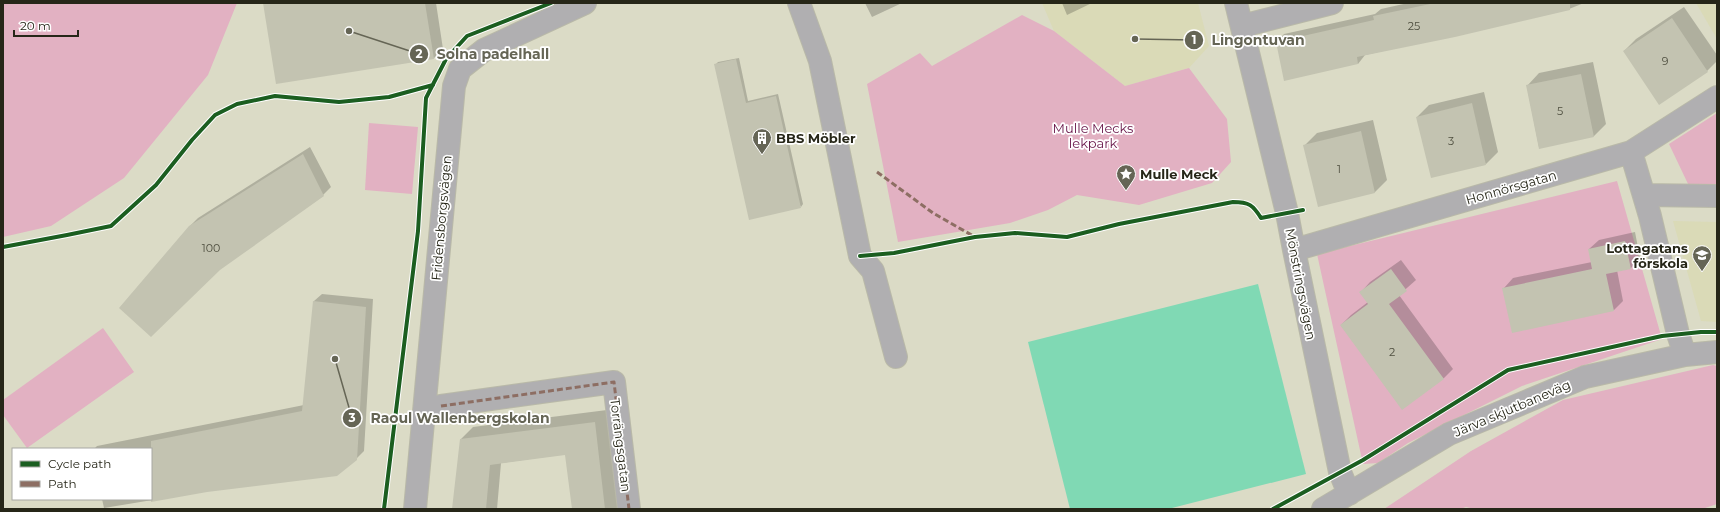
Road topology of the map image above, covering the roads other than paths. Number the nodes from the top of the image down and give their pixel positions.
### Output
1 (585, 3) edge
2 (799, 3) edge
3 (1236, 3) edge
4 (1332, 3) edge
5 (1242, 26) junction
6 (1717, 97) edge
7 (1631, 152) junction
8 (1644, 195) junction
9 (1717, 196) edge
10 (1294, 250) junction
11 (1717, 352) edge
12 (1685, 355) junction
13 (896, 357) dead end
14 (440, 406) dead end
15 (1349, 494) junction
16 (415, 509) edge
17 (629, 509) edge
18 (1323, 509) edge

1 - 16 street, Fridensborgsvägen
2 - 13 street
3 - 5 street, Mönstringsvägen
4 - 5 street
5 - 10 street, Mönstringsvägen
6 - 7 street, Honnörsgatan
7 - 8 street
7 - 10 street, Honnörsgatan
8 - 9 street
8 - 12 street
10 - 15 street, Mönstringsvägen
11 - 12 street, Järva skjutbaneväg
12 - 15 street, Järva skjutbaneväg
14 - 17 street, Torrängsgatan
15 - 18 street, Järva skjutbaneväg

